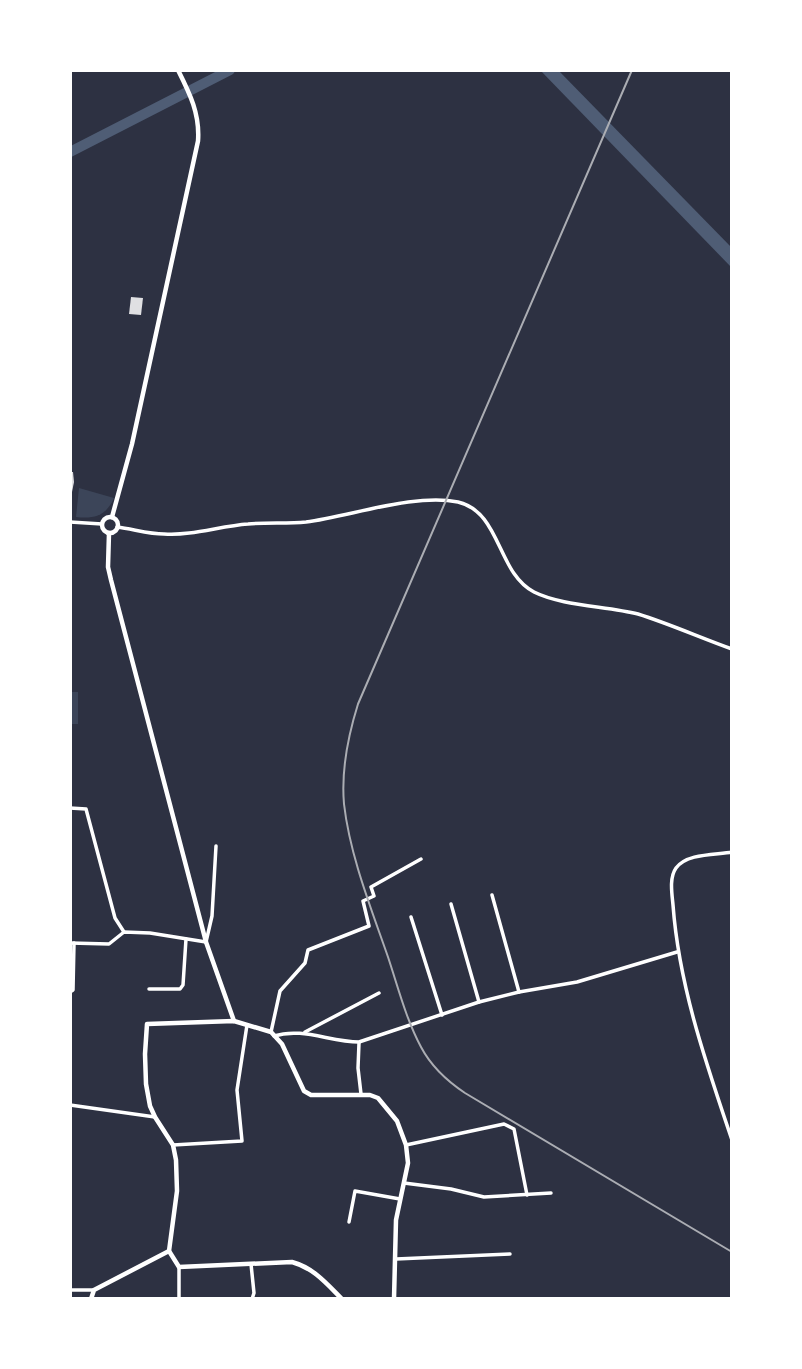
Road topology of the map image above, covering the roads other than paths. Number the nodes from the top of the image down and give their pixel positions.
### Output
1 (178, 70) edge
2 (112, 517) junction
3 (70, 522) edge
4 (102, 524) junction
5 (117, 527) junction
6 (109, 533) junction
7 (732, 649) edge
8 (70, 808) edge
9 (216, 846) dead end
10 (732, 852) edge
11 (421, 859) dead end
12 (492, 895) dead end
13 (451, 904) dead end
14 (411, 917) dead end
15 (124, 932) junction
16 (186, 939) junction
17 (206, 942) junction
18 (72, 943) edge
19 (677, 951) junction
20 (149, 989) dead end
21 (70, 992) edge
22 (519, 992) junction
23 (379, 993) dead end
24 (480, 1002) junction
25 (442, 1015) junction
26 (234, 1021) junction
27 (247, 1025) junction
28 (303, 1032) junction
29 (273, 1034) junction
30 (359, 1042) junction
31 (361, 1094) junction
32 (70, 1105) edge
33 (155, 1117) junction
34 (732, 1140) edge
35 (173, 1145) junction
36 (406, 1145) junction
37 (404, 1183) junction
38 (551, 1194) dead end
39 (527, 1195) junction
40 (400, 1199) junction
41 (349, 1222) dead end
42 (169, 1251) junction
43 (510, 1254) dead end
44 (396, 1259) junction
45 (251, 1264) junction
46 (179, 1267) junction
47 (70, 1290) edge
48 (94, 1290) junction
49 (92, 1299) edge
50 (179, 1299) edge
51 (252, 1299) edge
52 (342, 1299) edge
53 (394, 1299) edge

1 - 2 main road
2 - 4 main road
2 - 5 main road
3 - 4 street
4 - 6 main road
5 - 6 main road
5 - 7 street
6 - 17 main road
8 - 15 street
9 - 17 street
10 - 19 street
11 - 29 street
12 - 22 street
13 - 24 street
14 - 25 street
15 - 16 street
15 - 18 street
16 - 17 street
16 - 20 street
17 - 26 main road
18 - 21 street
19 - 22 street
19 - 34 street
22 - 24 street
23 - 28 street
24 - 25 street
25 - 30 street
26 - 27 main road
26 - 33 main road
27 - 29 main road
27 - 35 street
28 - 29 street
28 - 30 street
29 - 31 main road
30 - 31 street
31 - 36 main road
32 - 33 street
33 - 35 main road
35 - 42 main road
36 - 37 main road
36 - 39 street
37 - 39 street
37 - 40 main road
38 - 39 street
40 - 41 street
40 - 44 main road
42 - 46 main road
42 - 48 main road
43 - 44 street
44 - 53 main road
45 - 46 main road
45 - 51 street
45 - 52 main road
46 - 50 street
47 - 48 street
48 - 49 main road

